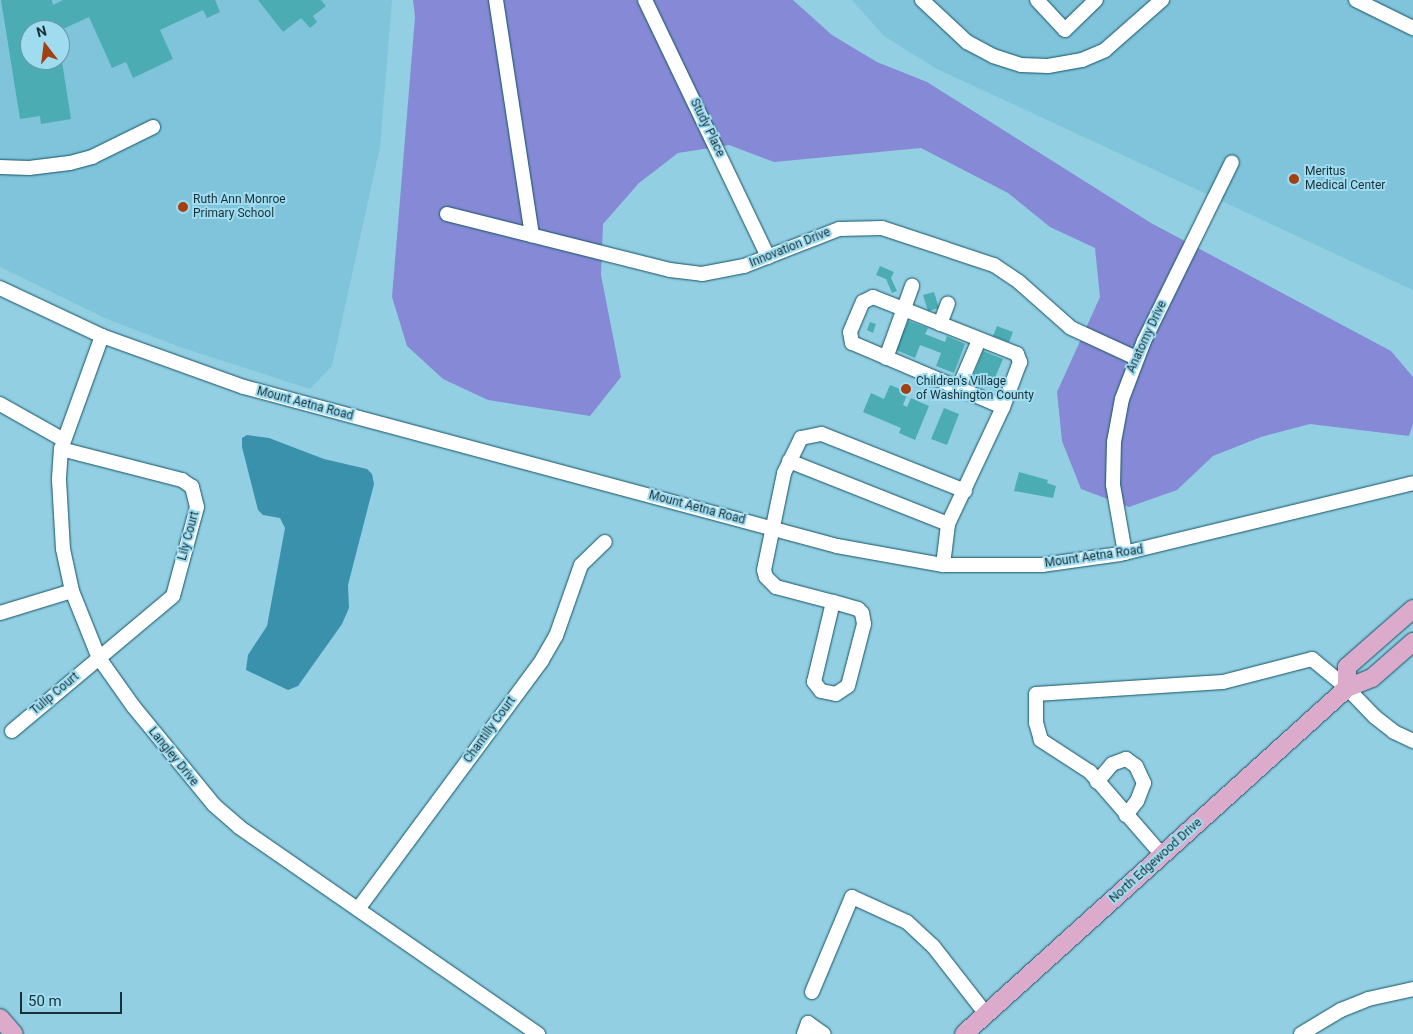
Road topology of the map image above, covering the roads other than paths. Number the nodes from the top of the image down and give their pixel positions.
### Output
1 (496, 0) edge
2 (645, 0) edge
3 (1037, 0) edge
4 (1096, 0) edge
5 (1162, 0) edge
6 (1356, 0) edge
7 (929, 2) edge
8 (1413, 28) edge
9 (153, 127) dead end
10 (1232, 162) dead end
11 (0, 167) edge
12 (447, 214) dead end
13 (532, 236) junction
14 (768, 257) junction
15 (912, 286) dead end
16 (0, 288) edge
17 (948, 303) dead end
18 (903, 310) junction
19 (940, 324) junction
20 (102, 336) junction
21 (979, 340) junction
22 (886, 358) junction
23 (1136, 358) junction
24 (959, 387) junction
25 (0, 404) edge
26 (1003, 407) junction
27 (63, 444) junction
28 (789, 461) junction
29 (1413, 483) edge
30 (965, 491) junction
31 (948, 524) junction
32 (771, 528) junction
33 (605, 542) dead end
34 (1125, 553) junction
35 (943, 565) junction
36 (72, 591) junction
37 (833, 602) junction
38 (1413, 610) edge
39 (0, 613) edge
40 (1413, 642) edge
41 (99, 658) junction
42 (1347, 688) junction
43 (12, 731) dead end
44 (1413, 741) edge
45 (1097, 782) junction
46 (1126, 815) junction
47 (1162, 856) junction
48 (358, 909) junction
49 (1413, 989) edge
50 (812, 992) dead end
51 (986, 1014) junction
52 (0, 1018) edge
53 (14, 1034) edge
54 (538, 1034) edge
55 (804, 1034) edge
56 (824, 1034) edge
57 (964, 1034) edge
58 (1301, 1034) edge

1 - 13 street
2 - 14 street, Study Place
3 - 4 street
5 - 7 street
6 - 8 street
9 - 11 street
10 - 23 street, Anatomy Drive
12 - 13 street, Innovation Drive
13 - 14 street, Innovation Drive
14 - 23 street, Innovation Drive
15 - 18 street
16 - 20 street, Mount Aetna Road
17 - 19 street
18 - 19 street
18 - 22 street
18 - 22 street
19 - 21 street
20 - 27 street, Langley Drive
20 - 32 street, Mount Aetna Road
21 - 24 street
21 - 26 street
22 - 24 street
23 - 34 street, Anatomy Drive
24 - 26 street
25 - 27 street
26 - 30 street
27 - 36 street, Langley Drive
27 - 41 street, Lily Court
28 - 30 street
28 - 31 street
28 - 32 street
29 - 34 street, Mount Aetna Road
30 - 31 street
31 - 35 street
32 - 35 street, Mount Aetna Road
32 - 37 street
33 - 48 street, Chantilly Court
34 - 35 street, Mount Aetna Road
36 - 39 street
36 - 41 street, Langley Drive
37 - 37 street
38 - 42 main road
40 - 42 main road, North Edgewood Drive
41 - 43 street, Tulip Court
41 - 48 street, Langley Drive
42 - 44 street
42 - 45 street
42 - 47 main road, North Edgewood Drive
45 - 46 street
45 - 46 street
46 - 47 street
47 - 51 main road, North Edgewood Drive
48 - 54 street, Langley Drive
49 - 58 street
50 - 51 street
51 - 57 main road, North Edgewood Drive
52 - 53 main road
55 - 56 street

